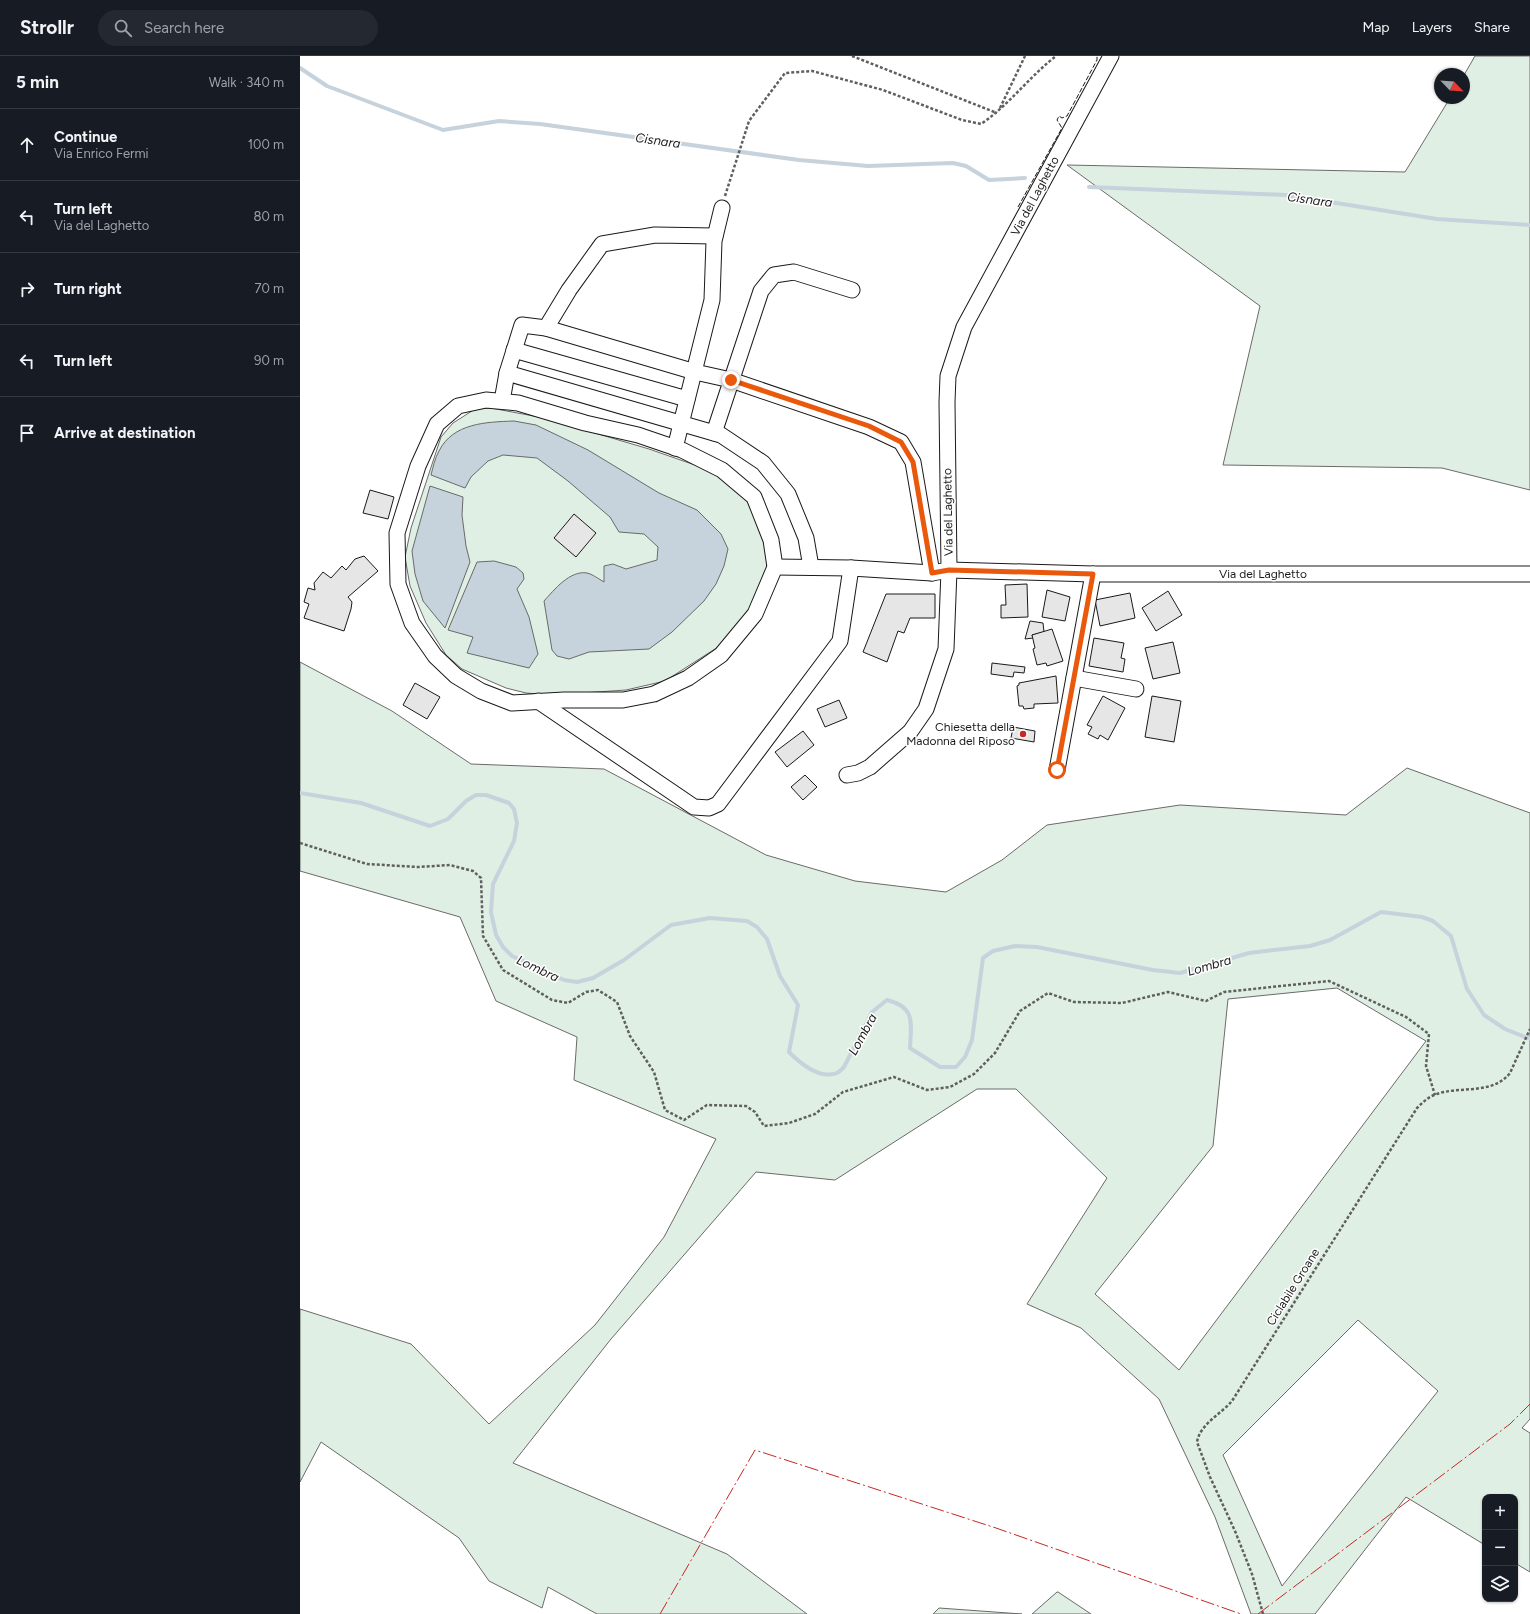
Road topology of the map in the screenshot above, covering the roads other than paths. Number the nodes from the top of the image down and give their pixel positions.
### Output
1 (1110, 56) edge
2 (722, 208) road end
3 (715, 236) junction
4 (852, 290) dead end
5 (546, 328) junction
6 (514, 350) junction
7 (695, 372) junction
8 (507, 373) junction
9 (731, 380) junction
10 (687, 399) junction
11 (502, 401) junction
12 (681, 424) junction
13 (714, 433) junction
14 (676, 448) junction
15 (775, 567) junction
16 (811, 567) junction
17 (851, 568) junction
18 (949, 570) junction
19 (932, 573) junction
20 (1093, 574) junction
21 (1530, 574) edge
22 (1074, 678) junction
23 (1136, 689) dead end
24 (538, 701) junction
25 (1057, 770) dead end
26 (847, 775) dead end

1 - 18 street, Via del Laghetto
2 - 3 street
3 - 5 street
3 - 7 street
4 - 9 street
5 - 6 street
5 - 7 street
6 - 8 street
6 - 10 street
7 - 9 street
7 - 10 street
8 - 11 street
8 - 12 street
9 - 13 street
9 - 19 street
10 - 12 street
11 - 14 street
11 - 24 street
12 - 13 street
12 - 14 street
13 - 16 street
14 - 15 street
15 - 16 street
15 - 24 street
16 - 17 street
17 - 19 street
17 - 24 street
18 - 19 street
18 - 20 street, Via del Laghetto
18 - 26 street
20 - 21 street, Via del Laghetto
20 - 22 street
22 - 23 street
22 - 25 street

